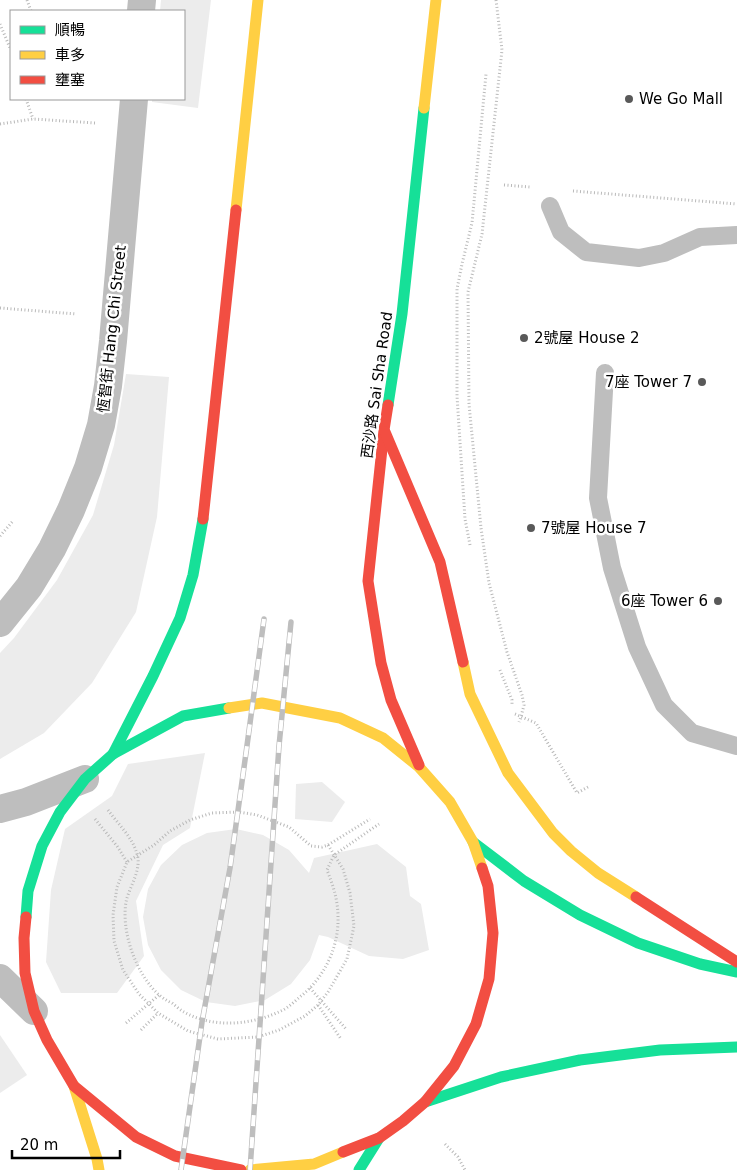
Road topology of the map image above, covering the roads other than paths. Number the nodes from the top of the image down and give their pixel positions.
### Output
1 (258, 0) edge
2 (436, 0) edge
3 (134, 100) edge
4 (550, 206) dead end
5 (737, 235) edge
6 (605, 373) dead end
7 (384, 430) junction
8 (0, 623) edge
9 (737, 746) edge
10 (113, 754) junction
11 (419, 767) junction
12 (85, 780) junction
13 (0, 809) edge
14 (473, 842) junction
15 (737, 962) edge
16 (737, 972) edge
17 (0, 978) edge
18 (34, 1011) junction
19 (737, 1047) edge
20 (74, 1086) junction
21 (425, 1102) junction
22 (378, 1138) junction
23 (99, 1170) edge
24 (241, 1170) edge
25 (250, 1170) edge
26 (359, 1170) edge

1 - 10 main road
2 - 7 main road, 西沙路 Sai Sha Road
3 - 8 street, 恆智街 Hang Chi Street
4 - 5 lane
6 - 9 lane
7 - 11 main road, 西沙路 Sai Sha Road
7 - 15 main road
10 - 11 main road
10 - 12 main road
11 - 14 main road
12 - 13 street
12 - 18 main road
14 - 16 main road
14 - 21 main road
17 - 18 street
18 - 20 main road
19 - 21 main road
20 - 23 main road
20 - 24 main road
21 - 22 main road
22 - 25 main road
22 - 26 main road

